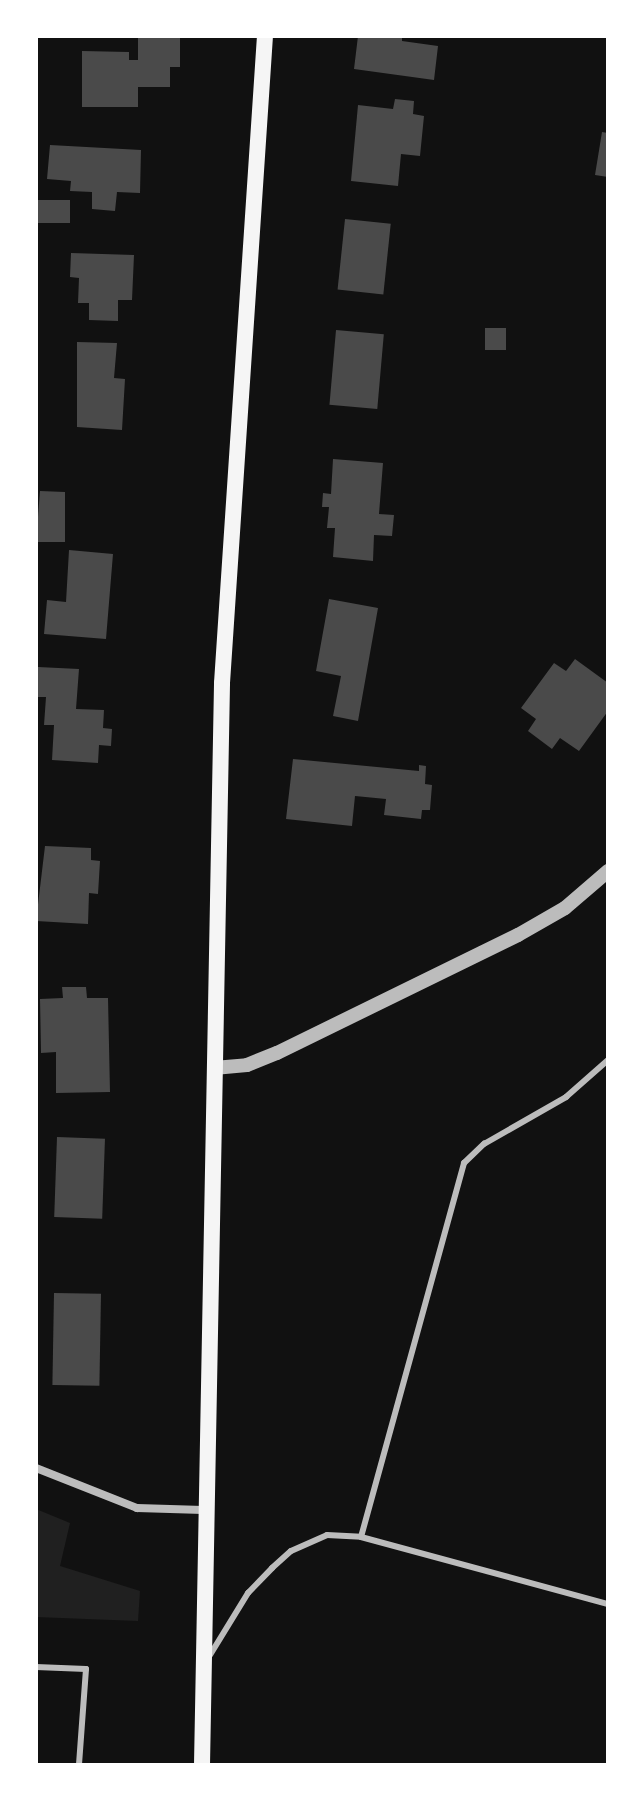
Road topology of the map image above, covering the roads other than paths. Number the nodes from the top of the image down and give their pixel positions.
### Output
1 (265, 36) edge
2 (608, 871) edge
3 (608, 1060) edge
4 (214, 1068) junction
5 (36, 1468) edge
6 (203, 1510) junction
7 (361, 1537) junction
8 (608, 1604) edge
9 (204, 1666) junction
10 (36, 1667) edge
11 (79, 1765) edge
12 (202, 1765) edge

1 - 4 main road
2 - 4 street
3 - 7 lane
4 - 6 main road
5 - 6 street
6 - 9 main road
7 - 8 lane
7 - 9 lane
9 - 12 main road
10 - 11 lane

